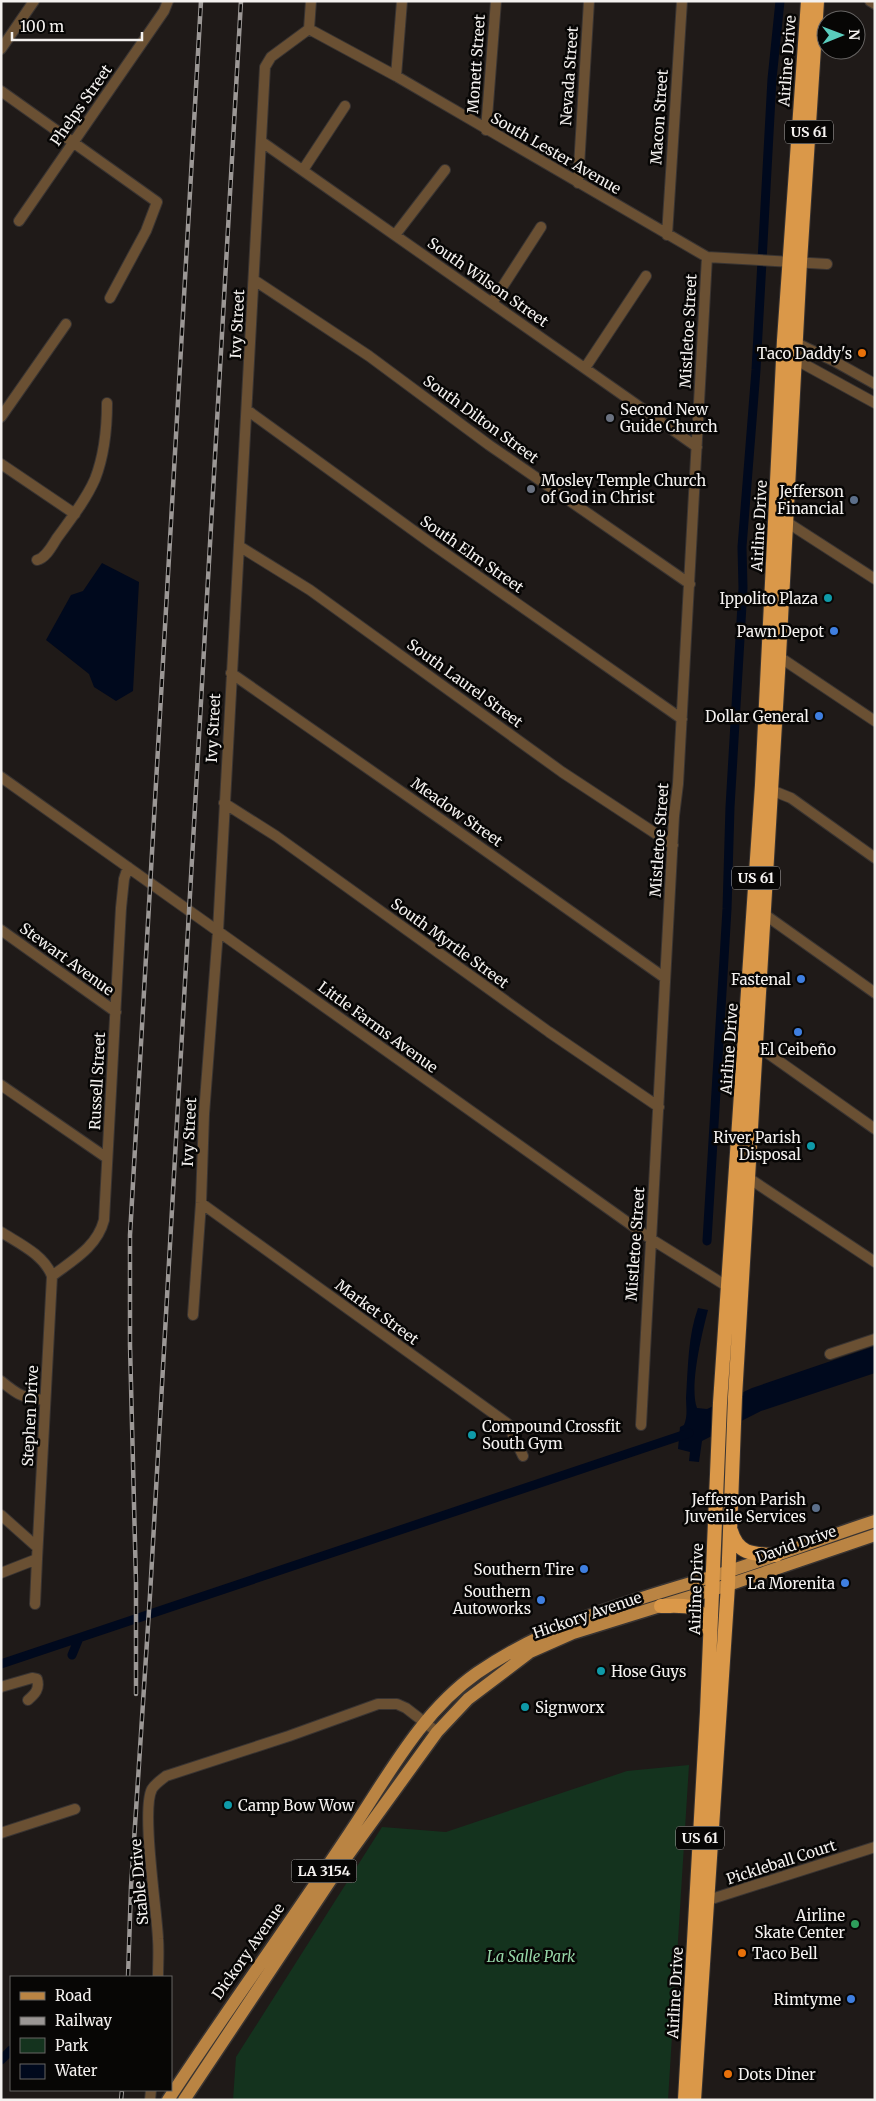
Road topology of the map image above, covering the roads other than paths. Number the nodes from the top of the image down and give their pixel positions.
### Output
1 (34, 1) edge
2 (310, 1) edge
3 (402, 1) edge
4 (496, 1) edge
5 (589, 1) edge
6 (682, 1) edge
7 (808, 1) edge
8 (817, 1) edge
9 (870, 1) edge
10 (167, 3) edge
11 (875, 4) edge
12 (309, 29) junction
13 (1, 49) edge
14 (396, 76) junction
15 (1, 91) edge
16 (344, 106) dead end
17 (486, 130) junction
18 (73, 142) junction
19 (262, 142) junction
20 (303, 170) junction
21 (445, 170) dead end
22 (578, 182) junction
23 (19, 221) dead end
24 (541, 227) dead end
25 (395, 234) junction
26 (667, 234) junction
27 (707, 257) junction
28 (789, 261) junction
29 (827, 264) dead end
30 (646, 276) dead end
31 (254, 280) junction
32 (110, 298) dead end
33 (492, 303) junction
34 (66, 324) dead end
35 (790, 348) junction
36 (584, 368) junction
37 (872, 382) edge
38 (860, 395) junction
39 (107, 403) dead end
40 (875, 403) edge
41 (247, 410) junction
42 (1, 417) edge
43 (696, 447) junction
44 (1, 464) edge
45 (75, 514) junction
46 (781, 519) junction
47 (239, 546) junction
48 (37, 560) dead end
49 (875, 579) edge
50 (690, 584) junction
51 (774, 654) junction
52 (231, 673) junction
53 (682, 719) junction
54 (875, 721) edge
55 (1, 777) edge
56 (771, 790) junction
57 (224, 803) junction
58 (673, 846) junction
59 (875, 858) edge
60 (128, 866) junction
61 (759, 913) junction
62 (1, 930) edge
63 (218, 931) junction
64 (665, 978) junction
65 (875, 993) edge
66 (116, 1012) junction
67 (750, 1045) junction
68 (1, 1086) edge
69 (659, 1107) junction
70 (875, 1128) edge
71 (108, 1158) junction
72 (742, 1174) junction
73 (201, 1202) junction
74 (1, 1232) edge
75 (651, 1240) junction
76 (875, 1262) edge
77 (52, 1276) junction
78 (727, 1288) junction
79 (741, 1293) junction
80 (193, 1315) dead end
81 (875, 1339) edge
82 (830, 1354) dead end
83 (1, 1381) edge
84 (46, 1400) junction
85 (641, 1425) dead end
86 (522, 1456) dead end
87 (1, 1515) edge
88 (875, 1521) edge
89 (730, 1527) junction
90 (875, 1535) edge
91 (37, 1547) junction
92 (776, 1555) junction
93 (37, 1559) junction
94 (1, 1573) edge
95 (728, 1578) junction
96 (712, 1583) junction
97 (36, 1604) dead end
98 (661, 1606) junction
99 (710, 1633) junction
100 (1, 1687) edge
101 (28, 1700) dead end
102 (426, 1723) junction
103 (437, 1732) junction
104 (75, 1809) dead end
105 (1, 1833) edge
106 (875, 1847) edge
107 (701, 1902) junction
108 (158, 1976) edge
109 (168, 2100) edge
110 (184, 2100) edge
111 (685, 2100) edge
112 (694, 2100) edge

1 - 13 street
2 - 12 street
3 - 14 street
4 - 17 street, Monett Street
5 - 22 street, Nevada Street
6 - 26 street, Macon Street
7 - 28 highway, Airline Drive / US 61
8 - 28 highway, Airline Drive / US 61
9 - 11 street
10 - 18 street, Phelps Street
12 - 14 street, South Lester Avenue
12 - 19 street, Ivy Street
14 - 17 street, South Lester Avenue
15 - 18 street
16 - 20 street
17 - 22 street, South Lester Avenue
18 - 23 street, Phelps Street
18 - 32 street
19 - 20 street, South Wilson Street
19 - 31 street, Ivy Street
20 - 25 street, South Wilson Street
21 - 25 street
22 - 26 street, South Lester Avenue
24 - 33 street
25 - 33 street, South Wilson Street
26 - 27 street, South Lester Avenue
27 - 28 street, South Lester Avenue
27 - 43 street, Mistletoe Street
28 - 29 street, South Lester Avenue
28 - 35 highway, Airline Drive / US 61
30 - 36 street
31 - 41 street, Ivy Street
31 - 50 street, South Dilton Street
33 - 36 street, South Wilson Street
34 - 42 street
35 - 37 street
35 - 38 street
35 - 46 highway, Airline Drive / US 61
36 - 43 street, South Wilson Street
37 - 38 street
38 - 40 street
39 - 45 street
41 - 47 street, Ivy Street
41 - 53 street, South Elm Street
43 - 50 street, Mistletoe Street
44 - 45 street
45 - 48 street
46 - 49 street
46 - 51 highway, Airline Drive / US 61
47 - 52 street, Ivy Street
47 - 58 street, South Laurel Street
50 - 53 street, Mistletoe Street
51 - 54 street
51 - 56 highway, Airline Drive / US 61
51 - 61 highway, Airline Drive / US 61
52 - 57 street, Ivy Street
52 - 64 street, Meadow Street
53 - 58 street, Mistletoe Street
55 - 60 street, Little Farms Avenue
56 - 59 street
56 - 61 highway, Airline Drive / US 61
57 - 63 street, Ivy Street
57 - 69 street, South Myrtle Street
58 - 64 street, Mistletoe Street
60 - 63 street, Little Farms Avenue
60 - 66 street, Russell Street
61 - 65 street
61 - 67 highway, Airline Drive / US 61
62 - 66 street, Stewart Avenue
63 - 73 street, Ivy Street
63 - 75 street, Little Farms Avenue
64 - 69 street, Mistletoe Street
66 - 71 street, Russell Street
67 - 70 street
67 - 72 highway, Airline Drive / US 61
68 - 71 street
69 - 75 street, Mistletoe Street
71 - 77 street, Russell Street
72 - 76 street
72 - 78 highway, Airline Drive / US 61
72 - 79 highway, Airline Drive / US 61
73 - 80 street, Ivy Street
73 - 86 street, Market Street
74 - 77 street
75 - 78 street, Little Farms Avenue
75 - 85 street, Mistletoe Street
77 - 84 street, Stephen Drive
78 - 79 street, Little Farms Avenue
78 - 96 highway, Airline Drive / US 61
79 - 89 highway, Airline Drive / US 61
81 - 82 street
83 - 84 street
84 - 91 street, Stephen Drive
87 - 91 street
88 - 92 main road, David Drive
89 - 92 highway
89 - 95 highway, Airline Drive / US 61
90 - 95 main road, David Drive
91 - 93 street, Stephen Drive
92 - 95 main road, David Drive
93 - 94 street
93 - 97 street, Stephen Drive
95 - 96 main road, Hickory Avenue / LA 3154
95 - 107 highway, Airline Drive / US 61
96 - 98 main road, Hickory Avenue / LA 3154
96 - 99 highway, Airline Drive / US 61
96 - 102 main road, Hickory Avenue / LA 3154
98 - 99 highway
98 - 103 main road, Hickory Avenue / LA 3154
99 - 107 highway, Airline Drive / US 61
100 - 101 street
102 - 103 street
102 - 108 street, Stable Drive
102 - 109 main road, Dickory Avenue / LA 3154
103 - 110 main road, Dickory Avenue / LA 3154
104 - 105 street
106 - 107 street, Pickleball Court
107 - 111 highway, Airline Drive / US 61
107 - 112 highway, Airline Drive / US 61

